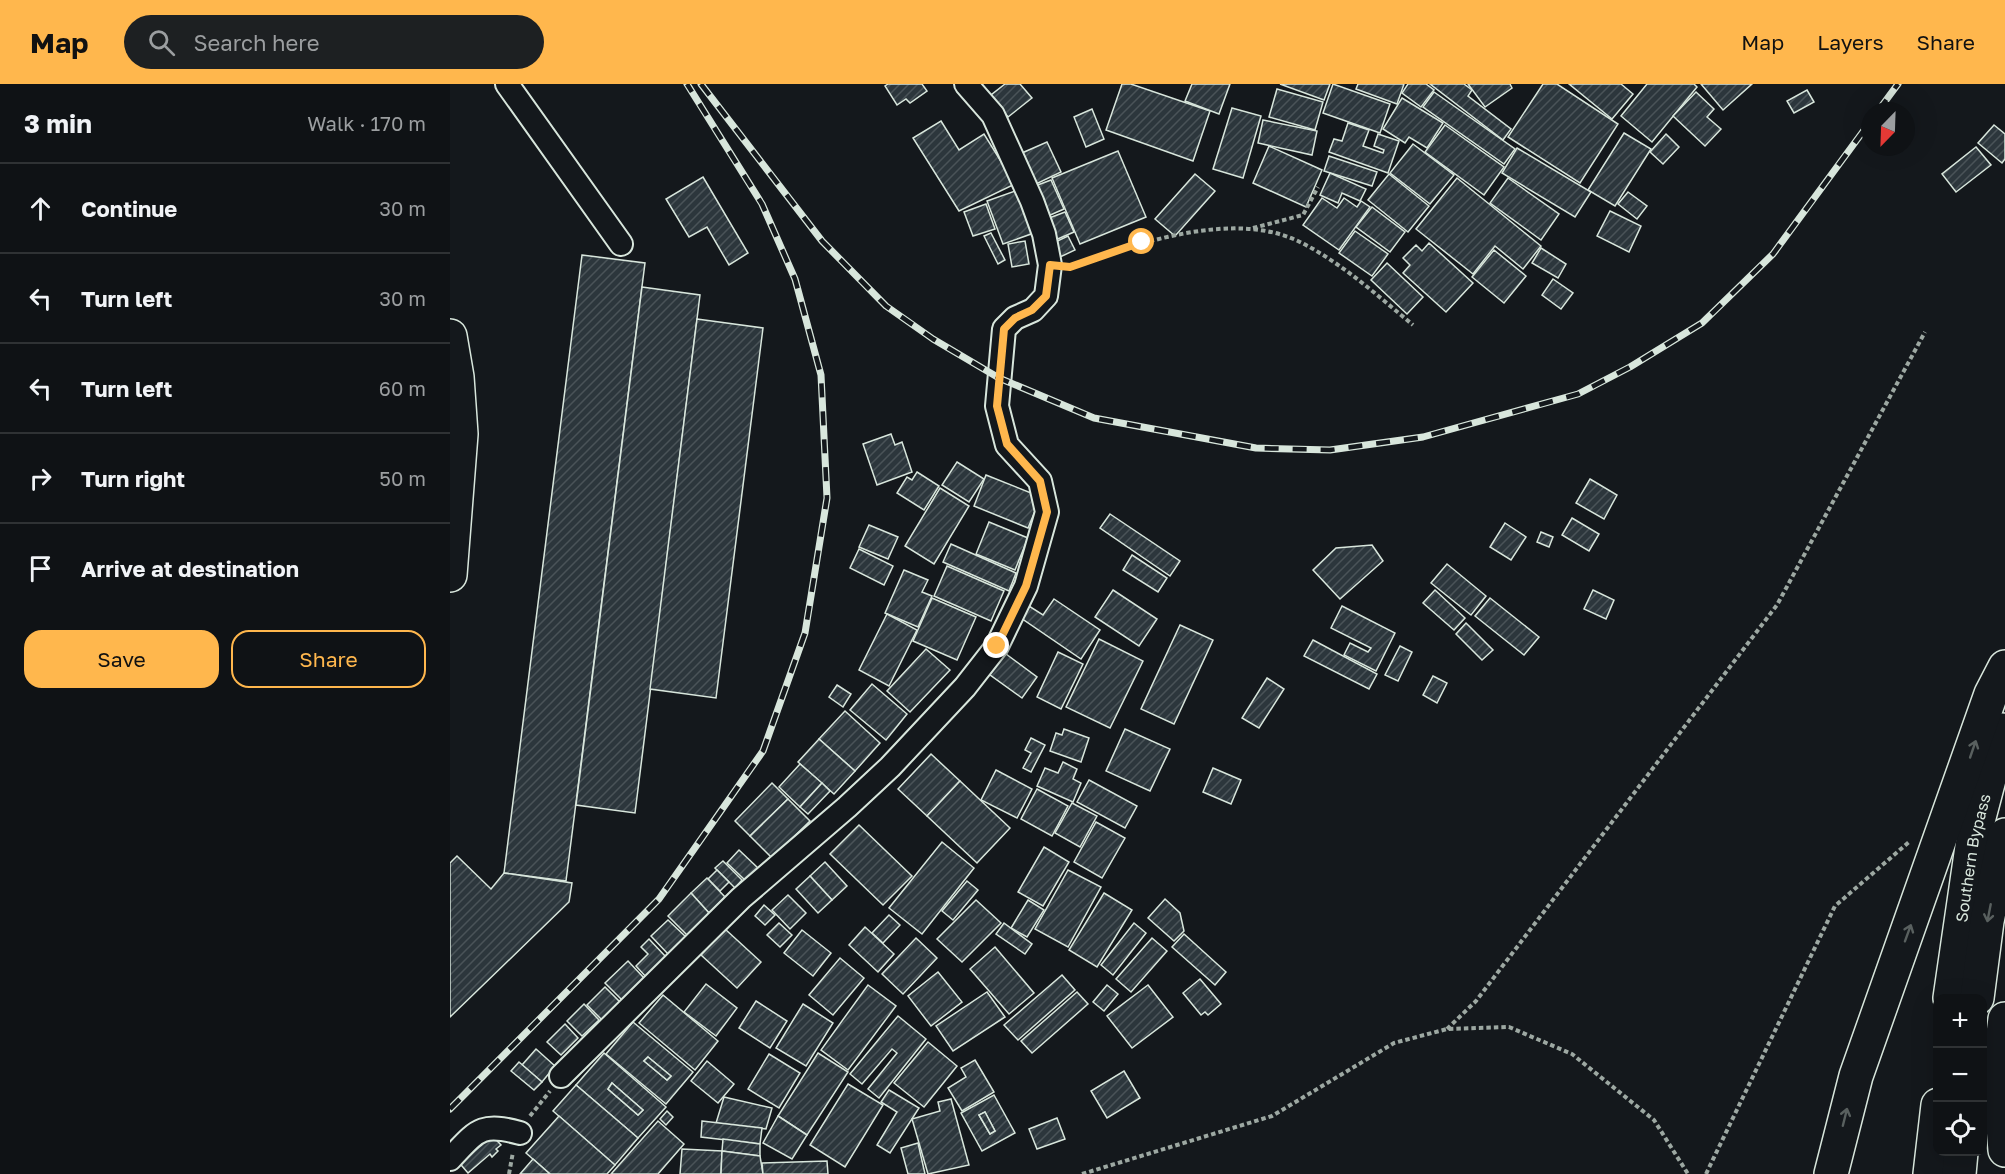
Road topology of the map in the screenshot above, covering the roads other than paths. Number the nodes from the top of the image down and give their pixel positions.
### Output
1 (507, 84) edge
2 (966, 84) edge
3 (621, 244) dead end
4 (450, 336) edge
5 (450, 575) edge
6 (2005, 667) edge
7 (2005, 718) edge
8 (2005, 835) edge
9 (1951, 994) edge
10 (1978, 994) edge
11 (2005, 1019) edge
12 (561, 1076) dead end
13 (520, 1133) dead end
14 (1933, 1148) edge
15 (2005, 1150) edge
16 (1961, 1156) edge
17 (450, 1159) edge
18 (1831, 1174) edge
19 (1930, 1174) edge
20 (1959, 1174) edge

1 - 3 street
2 - 12 street
4 - 5 highway
18 -> 6 highway
7 - 9 highway, Southern Bypass
8 -> 10 highway, Southern Bypass
11 - 15 highway
13 - 17 street
14 - 19 highway
16 - 20 highway

